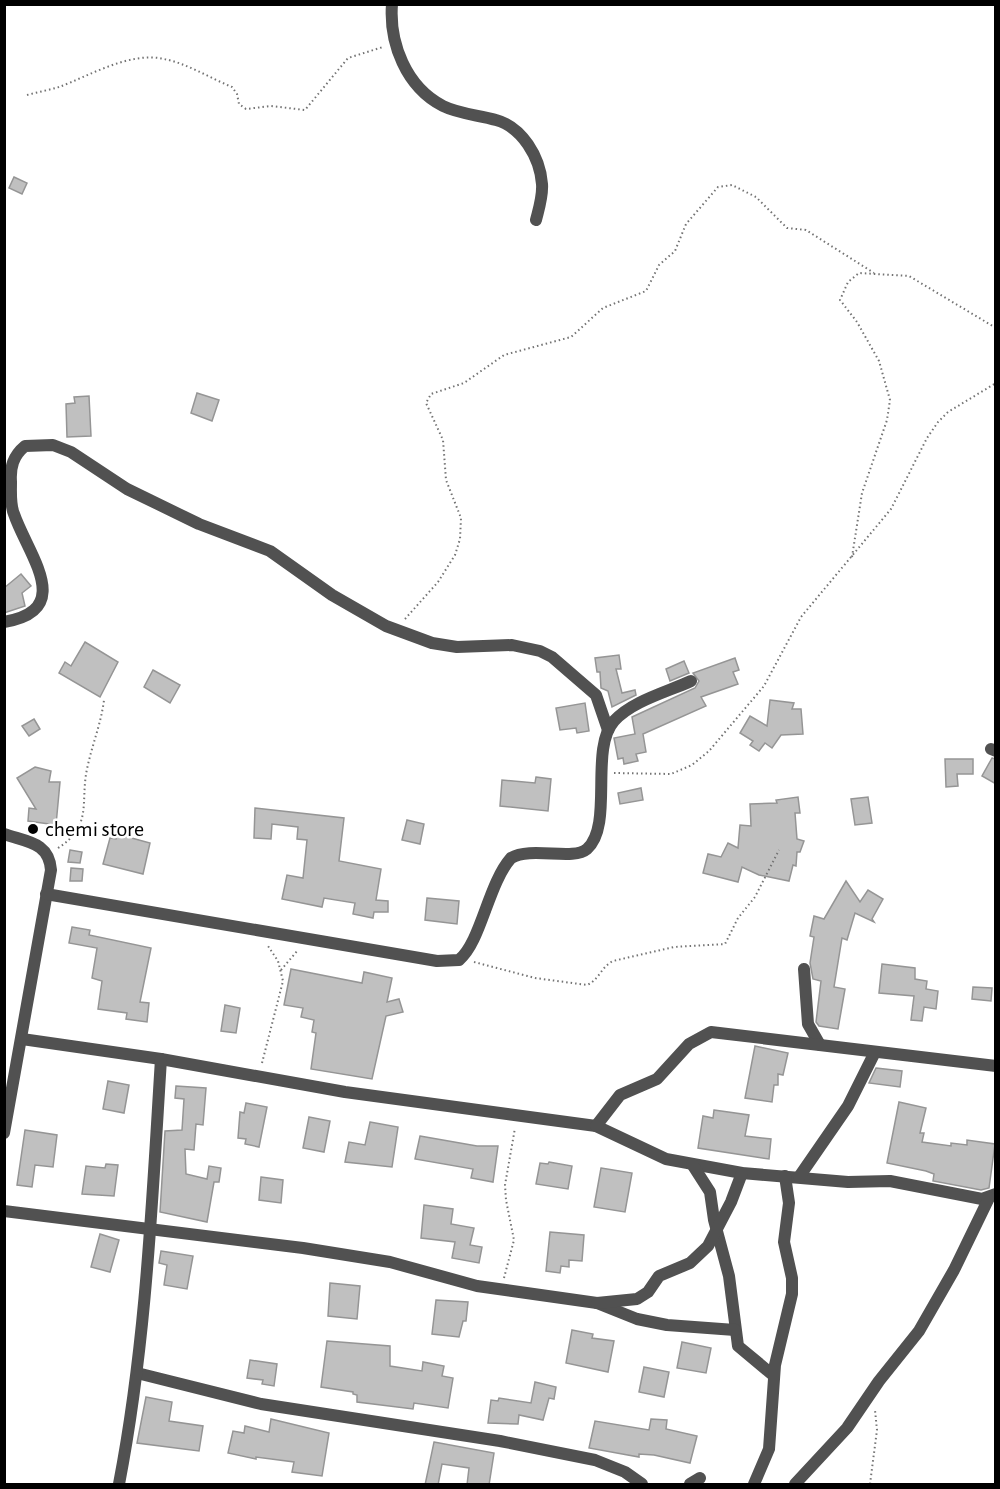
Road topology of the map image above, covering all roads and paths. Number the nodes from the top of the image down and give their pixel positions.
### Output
1 (392, 4) edge
2 (393, 42) junction
3 (27, 95) dead end
4 (536, 220) dead end
5 (874, 273) junction
6 (996, 328) edge
7 (996, 382) edge
8 (852, 559) junction
9 (4, 622) edge
10 (395, 630) junction
11 (691, 681) dead end
12 (104, 700) dead end
13 (608, 730) junction
14 (602, 772) junction
15 (4, 834) edge
16 (778, 850) dead end
17 (47, 853) junction
18 (46, 894) junction
19 (258, 931) junction
20 (308, 939) junction
21 (464, 956) junction
22 (804, 969) dead end
23 (281, 970) junction
24 (22, 1039) junction
25 (820, 1045) junction
26 (875, 1052) junction
27 (161, 1059) junction
28 (996, 1066) edge
29 (258, 1076) junction
30 (517, 1117) junction
31 (596, 1126) junction
32 (4, 1133) edge
33 (692, 1164) junction
34 (742, 1173) junction
35 (785, 1176) junction
36 (799, 1177) junction
37 (992, 1196) edge
38 (4, 1211) edge
39 (716, 1228) junction
40 (150, 1229) junction
41 (499, 1288) junction
42 (597, 1303) junction
43 (735, 1330) junction
44 (137, 1373) junction
45 (774, 1376) junction
46 (869, 1395) junction
47 (119, 1485) edge
48 (642, 1485) edge
49 (754, 1485) edge
50 (795, 1485) edge
51 (870, 1485) edge

1 - 2 street
2 - 3 path
2 - 4 street
5 - 6 path
5 - 8 path
5 - 10 path
7 - 8 path
8 - 14 path
9 - 10 street
10 - 13 street
11 - 13 street
12 - 17 path
13 - 14 street
14 - 21 street
15 - 17 street
16 - 21 path
17 - 18 street
18 - 19 street
18 - 24 street
19 - 20 street
19 - 23 path
20 - 21 street
20 - 23 path
22 - 25 street
23 - 29 path
24 - 27 street
24 - 32 street
25 - 26 street
25 - 31 street
26 - 28 street
26 - 36 street
27 - 29 street
27 - 40 street
29 - 30 street
30 - 31 street
30 - 41 path
31 - 33 street
33 - 34 street
33 - 39 street
34 - 35 street
34 - 39 street
35 - 36 street
35 - 45 street
36 - 37 street
37 - 46 street
38 - 40 street
39 - 42 street
39 - 43 street
40 - 41 street
40 - 44 street
41 - 42 street
42 - 43 street
43 - 45 street
44 - 47 street
44 - 48 street
45 - 49 street
46 - 50 street
46 - 51 path

